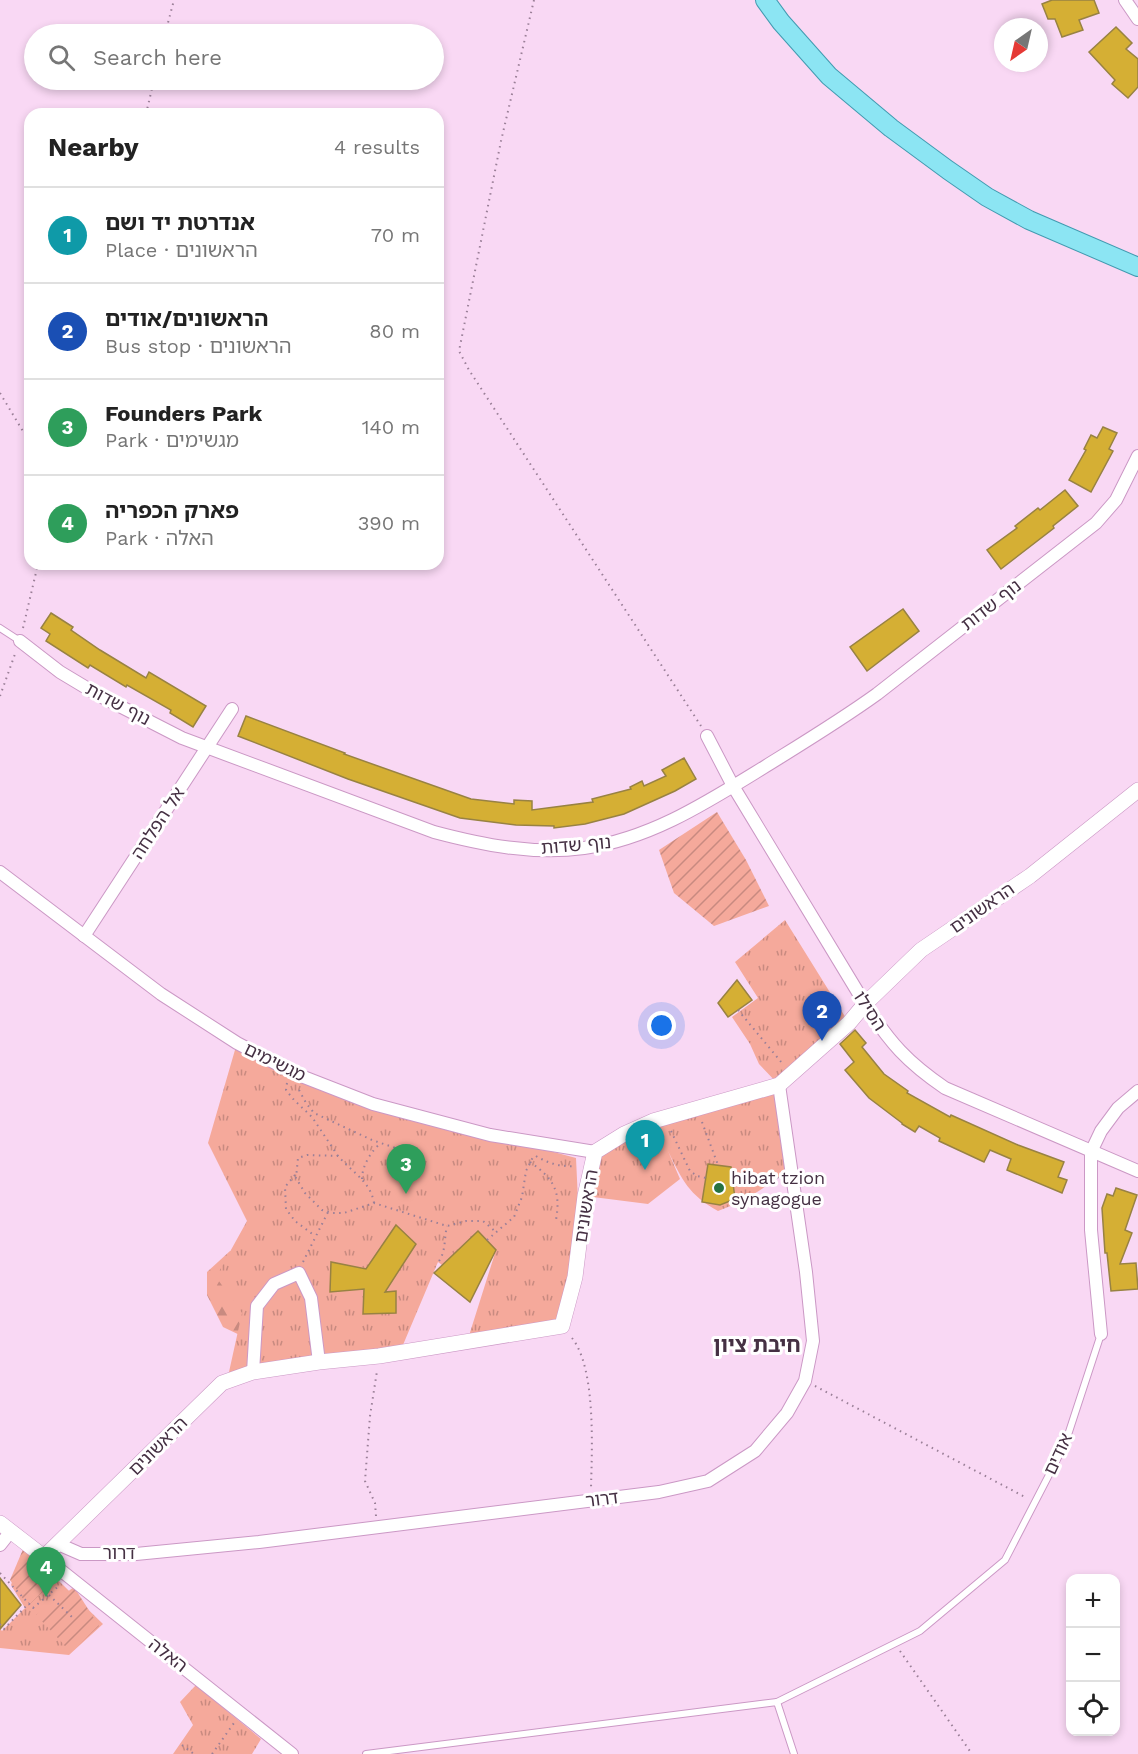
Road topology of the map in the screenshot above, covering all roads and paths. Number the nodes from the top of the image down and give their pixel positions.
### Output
1 (174, 0) edge
2 (534, 0) edge
3 (765, 0) edge
4 (1125, 0) edge
5 (1138, 19) edge
6 (168, 24) edge
7 (152, 90) edge
8 (147, 108) edge
9 (1138, 267) edge
10 (0, 393) edge
11 (24, 433) edge
12 (1138, 456) edge
13 (37, 570) edge
14 (0, 628) edge
15 (20, 641) junction
16 (0, 696) edge
17 (231, 710) dead end
18 (707, 736) joint
19 (207, 748) junction
20 (733, 786) junction
21 (1138, 790) edge
22 (0, 872) edge
23 (84, 936) junction
24 (865, 1004) junction
25 (738, 1010) dead end
26 (296, 1074) junction
27 (791, 1074) junction
28 (779, 1085) junction
29 (1138, 1091) edge
30 (697, 1108) junction
31 (666, 1117) junction
32 (541, 1142) junction
33 (381, 1143) junction
34 (596, 1152) junction
35 (1091, 1152) junction
36 (413, 1154) dead end
37 (534, 1155) junction
38 (338, 1156) junction
39 (530, 1162) junction
40 (576, 1166) dead end
41 (718, 1166) dead end
42 (791, 1169) junction
43 (1138, 1171) edge
44 (297, 1173) junction
45 (706, 1178) dead end
46 (362, 1179) junction
47 (742, 1179) dead end
48 (374, 1203) junction
49 (328, 1212) junction
50 (556, 1220) dead end
51 (447, 1226) junction
52 (496, 1232) junction
53 (315, 1236) junction
54 (487, 1240) dead end
55 (309, 1248) dead end
56 (439, 1261) dead end
57 (562, 1326) junction
58 (1101, 1334) joint
59 (379, 1356) junction
60 (319, 1362) junction
61 (253, 1372) junction
62 (805, 1381) junction
63 (592, 1500) junction
64 (1035, 1502) junction
65 (5, 1527) edge
66 (377, 1527) junction
67 (58, 1544) junction
68 (0, 1545) edge
69 (44, 1557) junction
70 (0, 1573) edge
71 (70, 1577) junction
72 (49, 1595) junction
73 (28, 1603) junction
74 (74, 1619) dead end
75 (0, 1624) edge
76 (895, 1643) junction
77 (777, 1702) junction
78 (241, 1713) junction
79 (182, 1745) dead end
80 (194, 1754) edge
81 (212, 1754) edge
82 (292, 1754) edge
83 (366, 1754) edge
84 (794, 1754) edge
85 (972, 1754) edge

1 - 6 path
2 - 18 path
3 - 9 main road
4 - 5 street
7 - 8 path
10 - 11 path
12 - 20 street, נוף שדות
13 - 15 path
14 - 15 lane, נוף שדות
15 - 16 path
15 - 19 street, נוף שדות
17 - 19 street, אל הפלחה
18 - 20 street, הסילו
19 - 20 street, נוף שדות
19 - 23 street, אל הפלחה
20 - 24 street, הסילו
21 - 24 street, הראשונים
22 - 23 street, מגשימים
23 - 26 street, מגשימים
24 - 27 street, הראשונים
24 - 35 street, הסילו
25 - 27 path
26 - 32 street, מגשימים
26 - 33 path
26 - 38 path
27 - 28 street, הראשונים
28 - 30 street, הראשונים
28 - 42 street, דרור
29 - 35 street, אודים
30 - 31 street, הראשונים
30 - 41 path
31 - 34 street, הראשונים
31 - 45 path
32 - 34 street, מגשימים
32 - 37 path
33 - 36 path
33 - 46 path
34 - 57 street, הראשונים
35 - 43 street, הסילו
35 - 58 street, אודים
37 - 39 path
37 - 40 path
38 - 44 path
38 - 46 path
39 - 50 path
39 - 52 path
42 - 47 path
42 - 62 street, דרור
44 - 49 path
44 - 53 path
46 - 48 path
48 - 49 path
48 - 51 path
49 - 53 path
51 - 52 path
51 - 56 path
52 - 54 path
53 - 55 path
57 - 59 street, הראשונים
57 - 63 path
58 - 64 lane, אודים
59 - 60 street, הראשונים
59 - 66 path
60 - 61 street, הראשונים
60 - 61 street
61 - 67 street, הראשונים
62 - 63 street, דרור
62 - 64 path
63 - 66 street, דרור
64 - 76 lane, אודים
65 - 68 street
65 - 69 street
66 - 67 street, דרור
67 - 69 street, הראשונים
69 - 71 street, האלה
70 - 73 path
71 - 72 path
71 - 78 street, האלה
72 - 73 path
72 - 74 path
73 - 75 path
76 - 77 lane, אודים
76 - 85 path
77 - 83 lane, אודים
77 - 84 lane
78 - 81 path
78 - 82 street, האלה
79 - 80 path

